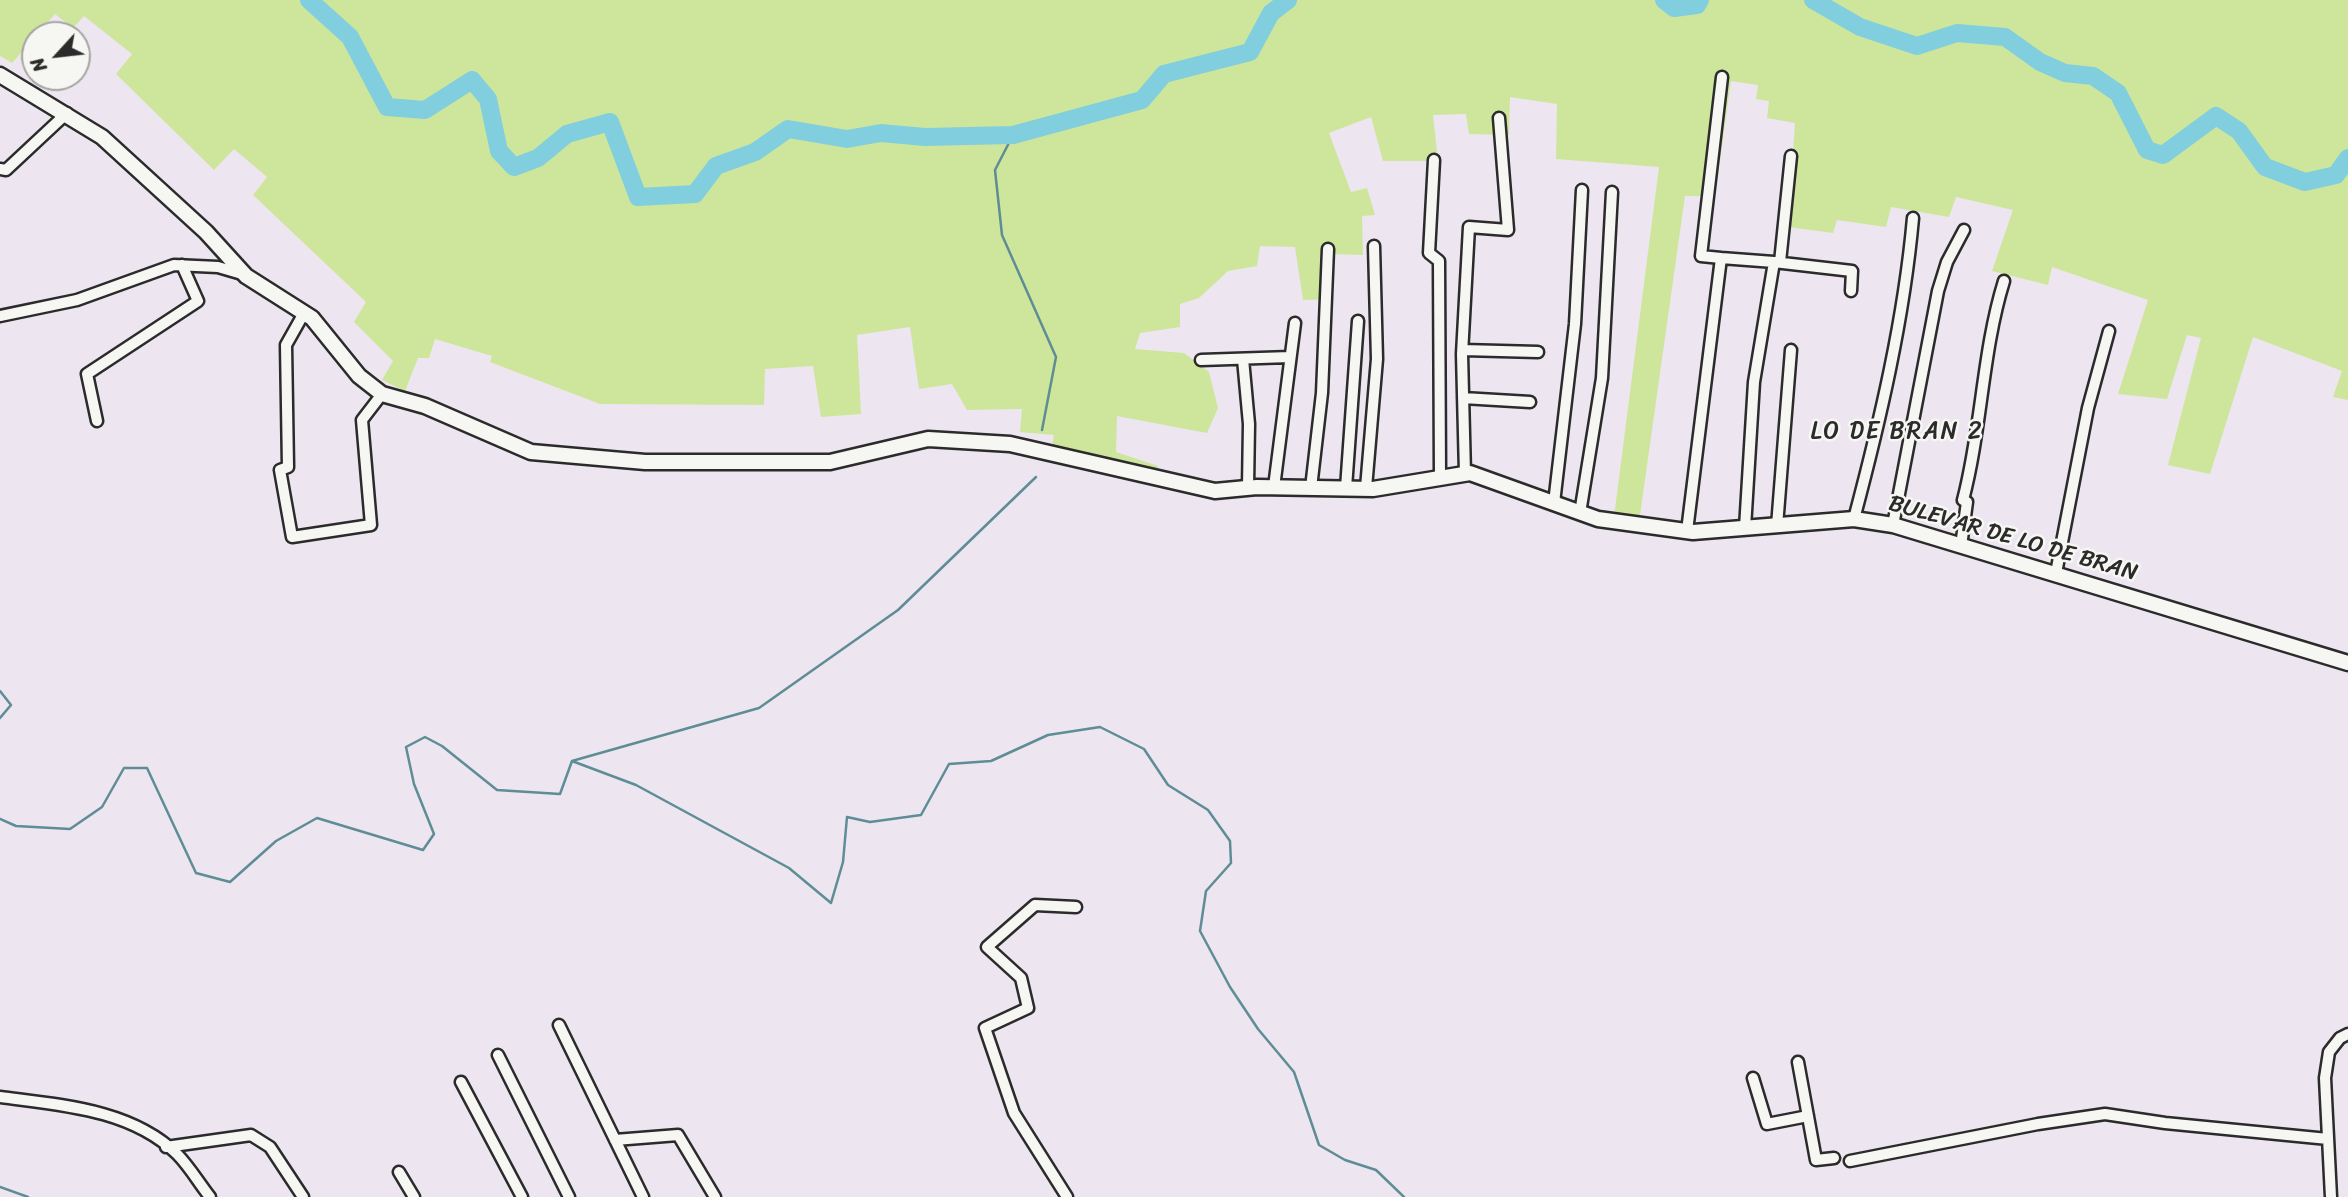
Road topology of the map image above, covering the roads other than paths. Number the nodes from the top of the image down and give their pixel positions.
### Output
1 (0, 75) edge
2 (1722, 77) dead end
3 (67, 114) junction
4 (1499, 118) dead end
5 (1790, 156) dead end
6 (1434, 160) dead end
7 (0, 169) edge
8 (1581, 190) dead end
9 (1612, 192) dead end
10 (1913, 218) dead end
11 (1964, 230) dead end
12 (1374, 246) dead end
13 (1328, 248) dead end
14 (1721, 258) junction
15 (1777, 262) junction
16 (182, 265) junction
17 (246, 275) junction
18 (2004, 281) dead end
19 (1851, 291) dead end
20 (304, 313) junction
21 (0, 316) edge
22 (1358, 321) dead end
23 (1295, 323) dead end
24 (2109, 331) dead end
25 (1791, 349) dead end
26 (1463, 350) junction
27 (1538, 352) dead end
28 (1290, 357) junction
29 (1243, 359) junction
30 (1201, 360) dead end
31 (382, 394) junction
32 (1463, 398) junction
33 (1530, 402) dead end
34 (97, 421) dead end
35 (1465, 474) junction
36 (1440, 478) junction
37 (1274, 487) junction
38 (1248, 488) junction
39 (1311, 488) junction
40 (1346, 488) junction
41 (1366, 488) junction
42 (1555, 503) junction
43 (1580, 513) junction
44 (1854, 519) junction
45 (1894, 525) junction
46 (1777, 526) junction
47 (1745, 528) junction
48 (1687, 531) junction
49 (1961, 546) junction
50 (2056, 573) junction
51 (2348, 663) edge
52 (1076, 907) dead end
53 (559, 1025) dead end
54 (2348, 1034) edge
55 (498, 1055) dead end
56 (1798, 1062) dead end
57 (1753, 1078) dead end
58 (461, 1082) dead end
59 (0, 1097) edge
60 (1808, 1116) junction
61 (2328, 1139) junction
62 (615, 1140) junction
63 (166, 1147) junction
64 (1834, 1158) dead end
65 (1850, 1161) dead end
66 (399, 1172) dead end
67 (210, 1197) edge
68 (303, 1197) edge
69 (414, 1197) edge
70 (522, 1197) edge
71 (569, 1197) edge
72 (643, 1197) edge
73 (715, 1197) edge
74 (1067, 1197) edge
75 (2330, 1197) edge

1 - 3 street, BULEVAR DE LO DE BRAN
2 - 14 street
3 - 7 street
3 - 17 street, BULEVAR DE LO DE BRAN
4 - 26 street
5 - 15 street
6 - 36 street
8 - 42 street
9 - 43 street
10 - 44 street
11 - 45 street
12 - 41 street
13 - 39 street
14 - 15 street
14 - 48 street
15 - 19 street
15 - 47 street
16 - 17 street
16 - 21 street
16 - 34 street
17 - 20 street, BULEVAR DE LO DE BRAN
18 - 49 street
20 - 31 street, BULEVAR DE LO DE BRAN
20 - 31 street
22 - 40 street
23 - 28 street
24 - 50 street
25 - 46 street
26 - 27 street
26 - 32 street
28 - 29 street
28 - 37 street
29 - 30 street
29 - 38 street
31 - 38 street, BULEVAR DE LO DE BRAN
32 - 33 street
32 - 35 street
35 - 36 street, BULEVAR DE LO DE BRAN
35 - 42 street, BULEVAR DE LO DE BRAN
36 - 41 street, BULEVAR DE LO DE BRAN
37 - 38 street, BULEVAR DE LO DE BRAN
37 - 39 street, BULEVAR DE LO DE BRAN
39 - 40 street, BULEVAR DE LO DE BRAN
40 - 41 street, BULEVAR DE LO DE BRAN
42 - 43 street, BULEVAR DE LO DE BRAN
43 - 48 street, BULEVAR DE LO DE BRAN
44 - 45 street, BULEVAR DE LO DE BRAN
44 - 46 street, BULEVAR DE LO DE BRAN
45 - 49 street, BULEVAR DE LO DE BRAN
46 - 47 street, BULEVAR DE LO DE BRAN
47 - 48 street, BULEVAR DE LO DE BRAN
49 - 50 street, BULEVAR DE LO DE BRAN
50 - 51 street, BULEVAR DE LO DE BRAN
52 - 74 street
53 - 62 street
54 - 61 street
55 - 71 street
56 - 60 street
57 - 60 street
58 - 70 street
59 - 63 street
60 - 64 street
61 - 65 street
61 - 75 street
62 - 72 street
62 - 73 street
63 - 67 street
63 - 68 street
66 - 69 street

